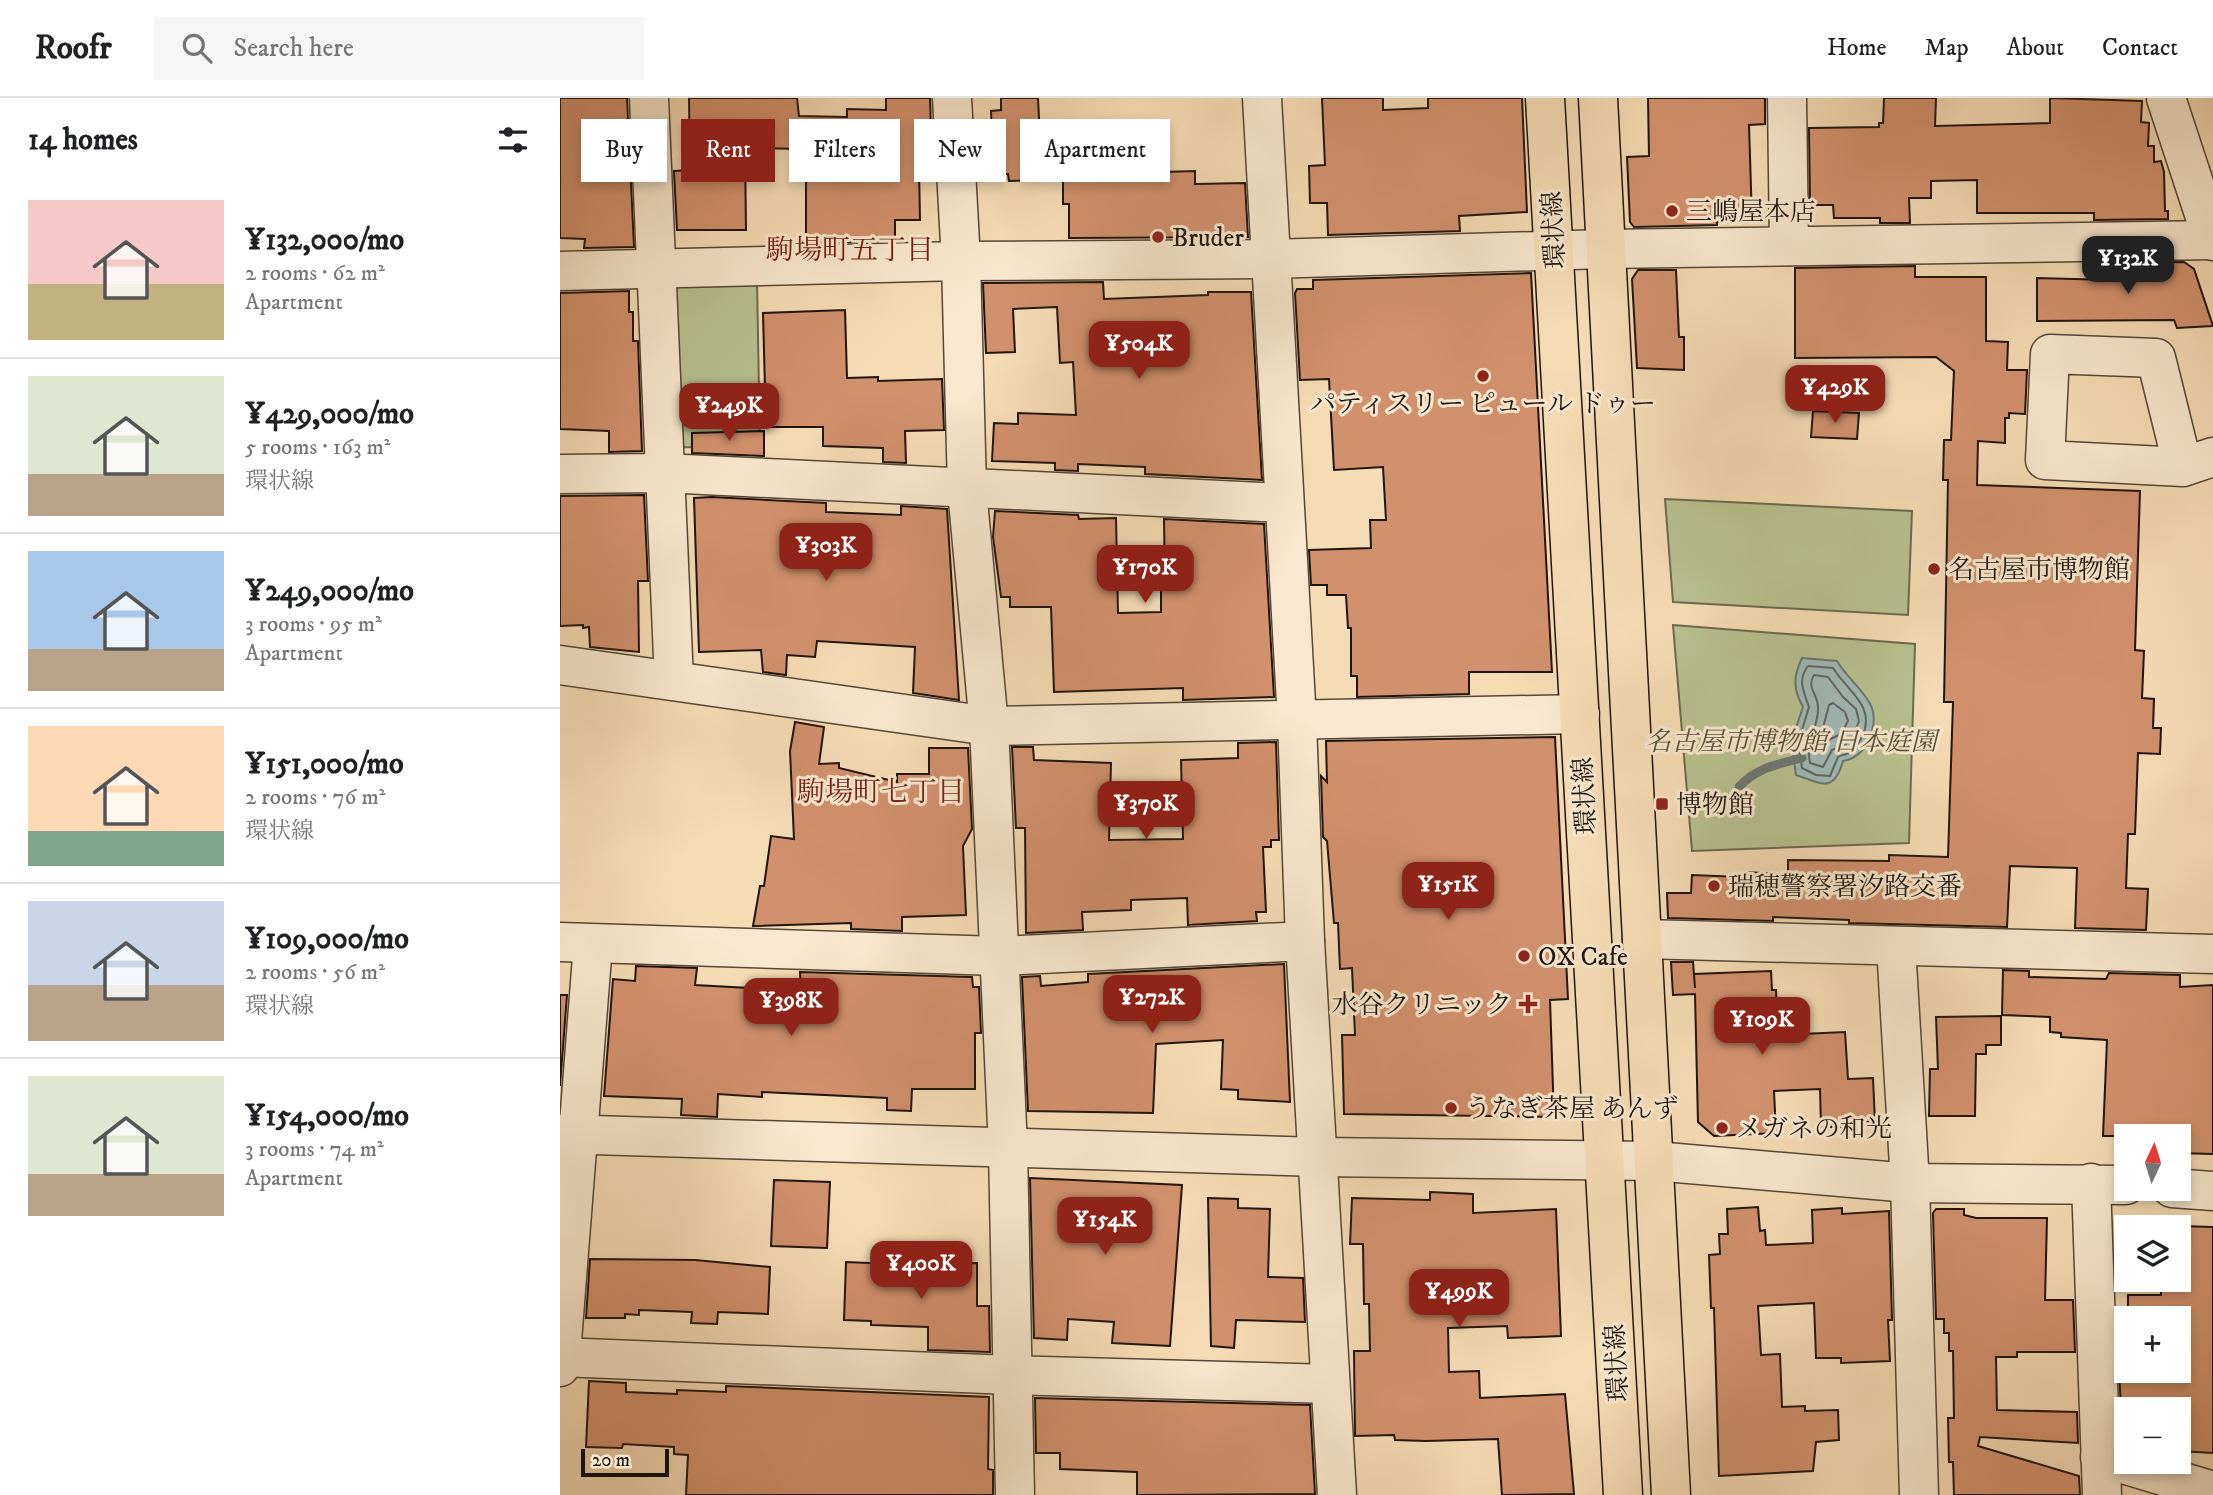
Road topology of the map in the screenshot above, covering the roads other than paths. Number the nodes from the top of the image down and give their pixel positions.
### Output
1 (649, 98) edge
2 (951, 98) edge
3 (1262, 98) edge
4 (1545, 98) edge
5 (1598, 98) edge
6 (1787, 98) edge
7 (2166, 98) edge
8 (2213, 240) edge
9 (1789, 246) junction
10 (1605, 249) junction
11 (1554, 251) junction
12 (1269, 259) junction
13 (961, 261) junction
14 (657, 270) junction
15 (560, 271) edge
16 (560, 474) edge
17 (663, 474) junction
18 (967, 490) junction
19 (1284, 503) junction
20 (560, 665) edge
21 (674, 681) junction
22 (1580, 714) junction
23 (1297, 721) junction
24 (989, 726) junction
25 (1642, 939) junction
26 (1305, 942) junction
27 (576, 943) edge
28 (1896, 946) junction
29 (2213, 954) edge
30 (999, 956) junction
31 (569, 1135) edge
32 (1008, 1149) junction
33 (1319, 1157) junction
34 (1604, 1160) junction
35 (1654, 1161) junction
36 (1910, 1182) junction
37 (2109, 1184) edge
38 (2191, 1189) edge
39 (2213, 1191) edge
40 (560, 1357) edge
41 (560, 1367) edge
42 (1011, 1376) junction
43 (1330, 1384) junction
44 (2100, 1457) junction
45 (2213, 1491) edge
46 (1015, 1495) edge
47 (1337, 1495) edge
48 (1623, 1495) edge
49 (1671, 1495) edge
50 (1919, 1495) edge
51 (2102, 1495) edge

1 - 14 street
2 - 13 street
3 - 12 street
4 - 11 main road, 環状線
5 - 10 main road, 環状線
6 - 9 street
7 - 8 street
8 - 9 street
9 - 10 street
10 - 11 street
10 - 25 main road, 環状線
11 - 12 street
11 - 22 main road, 環状線
12 - 13 street
12 - 19 street
13 - 14 street
13 - 18 street
14 - 15 street
14 - 17 street
16 - 17 street
17 - 18 street
17 - 21 street
18 - 19 street
18 - 24 street
19 - 23 street
20 - 21 street
21 - 24 street
22 - 23 street
22 - 34 main road, 環状線
23 - 24 street
23 - 26 street
24 - 30 street
25 - 28 street
25 - 35 main road, 環状線
26 - 30 street
26 - 33 street
27 - 30 street
27 - 31 street
28 - 29 street
28 - 36 street
30 - 32 street
31 - 32 street
31 - 40 street
32 - 33 street
32 - 42 street
33 - 34 street
33 - 43 street
34 - 35 street
34 - 48 main road, 環状線
35 - 36 street
35 - 49 main road, 環状線
36 - 37 street
36 - 50 street
37 - 44 street
38 - 39 street
40 - 41 street
40 - 42 street
42 - 43 street
42 - 46 street
43 - 47 street
44 - 45 street
44 - 51 street

